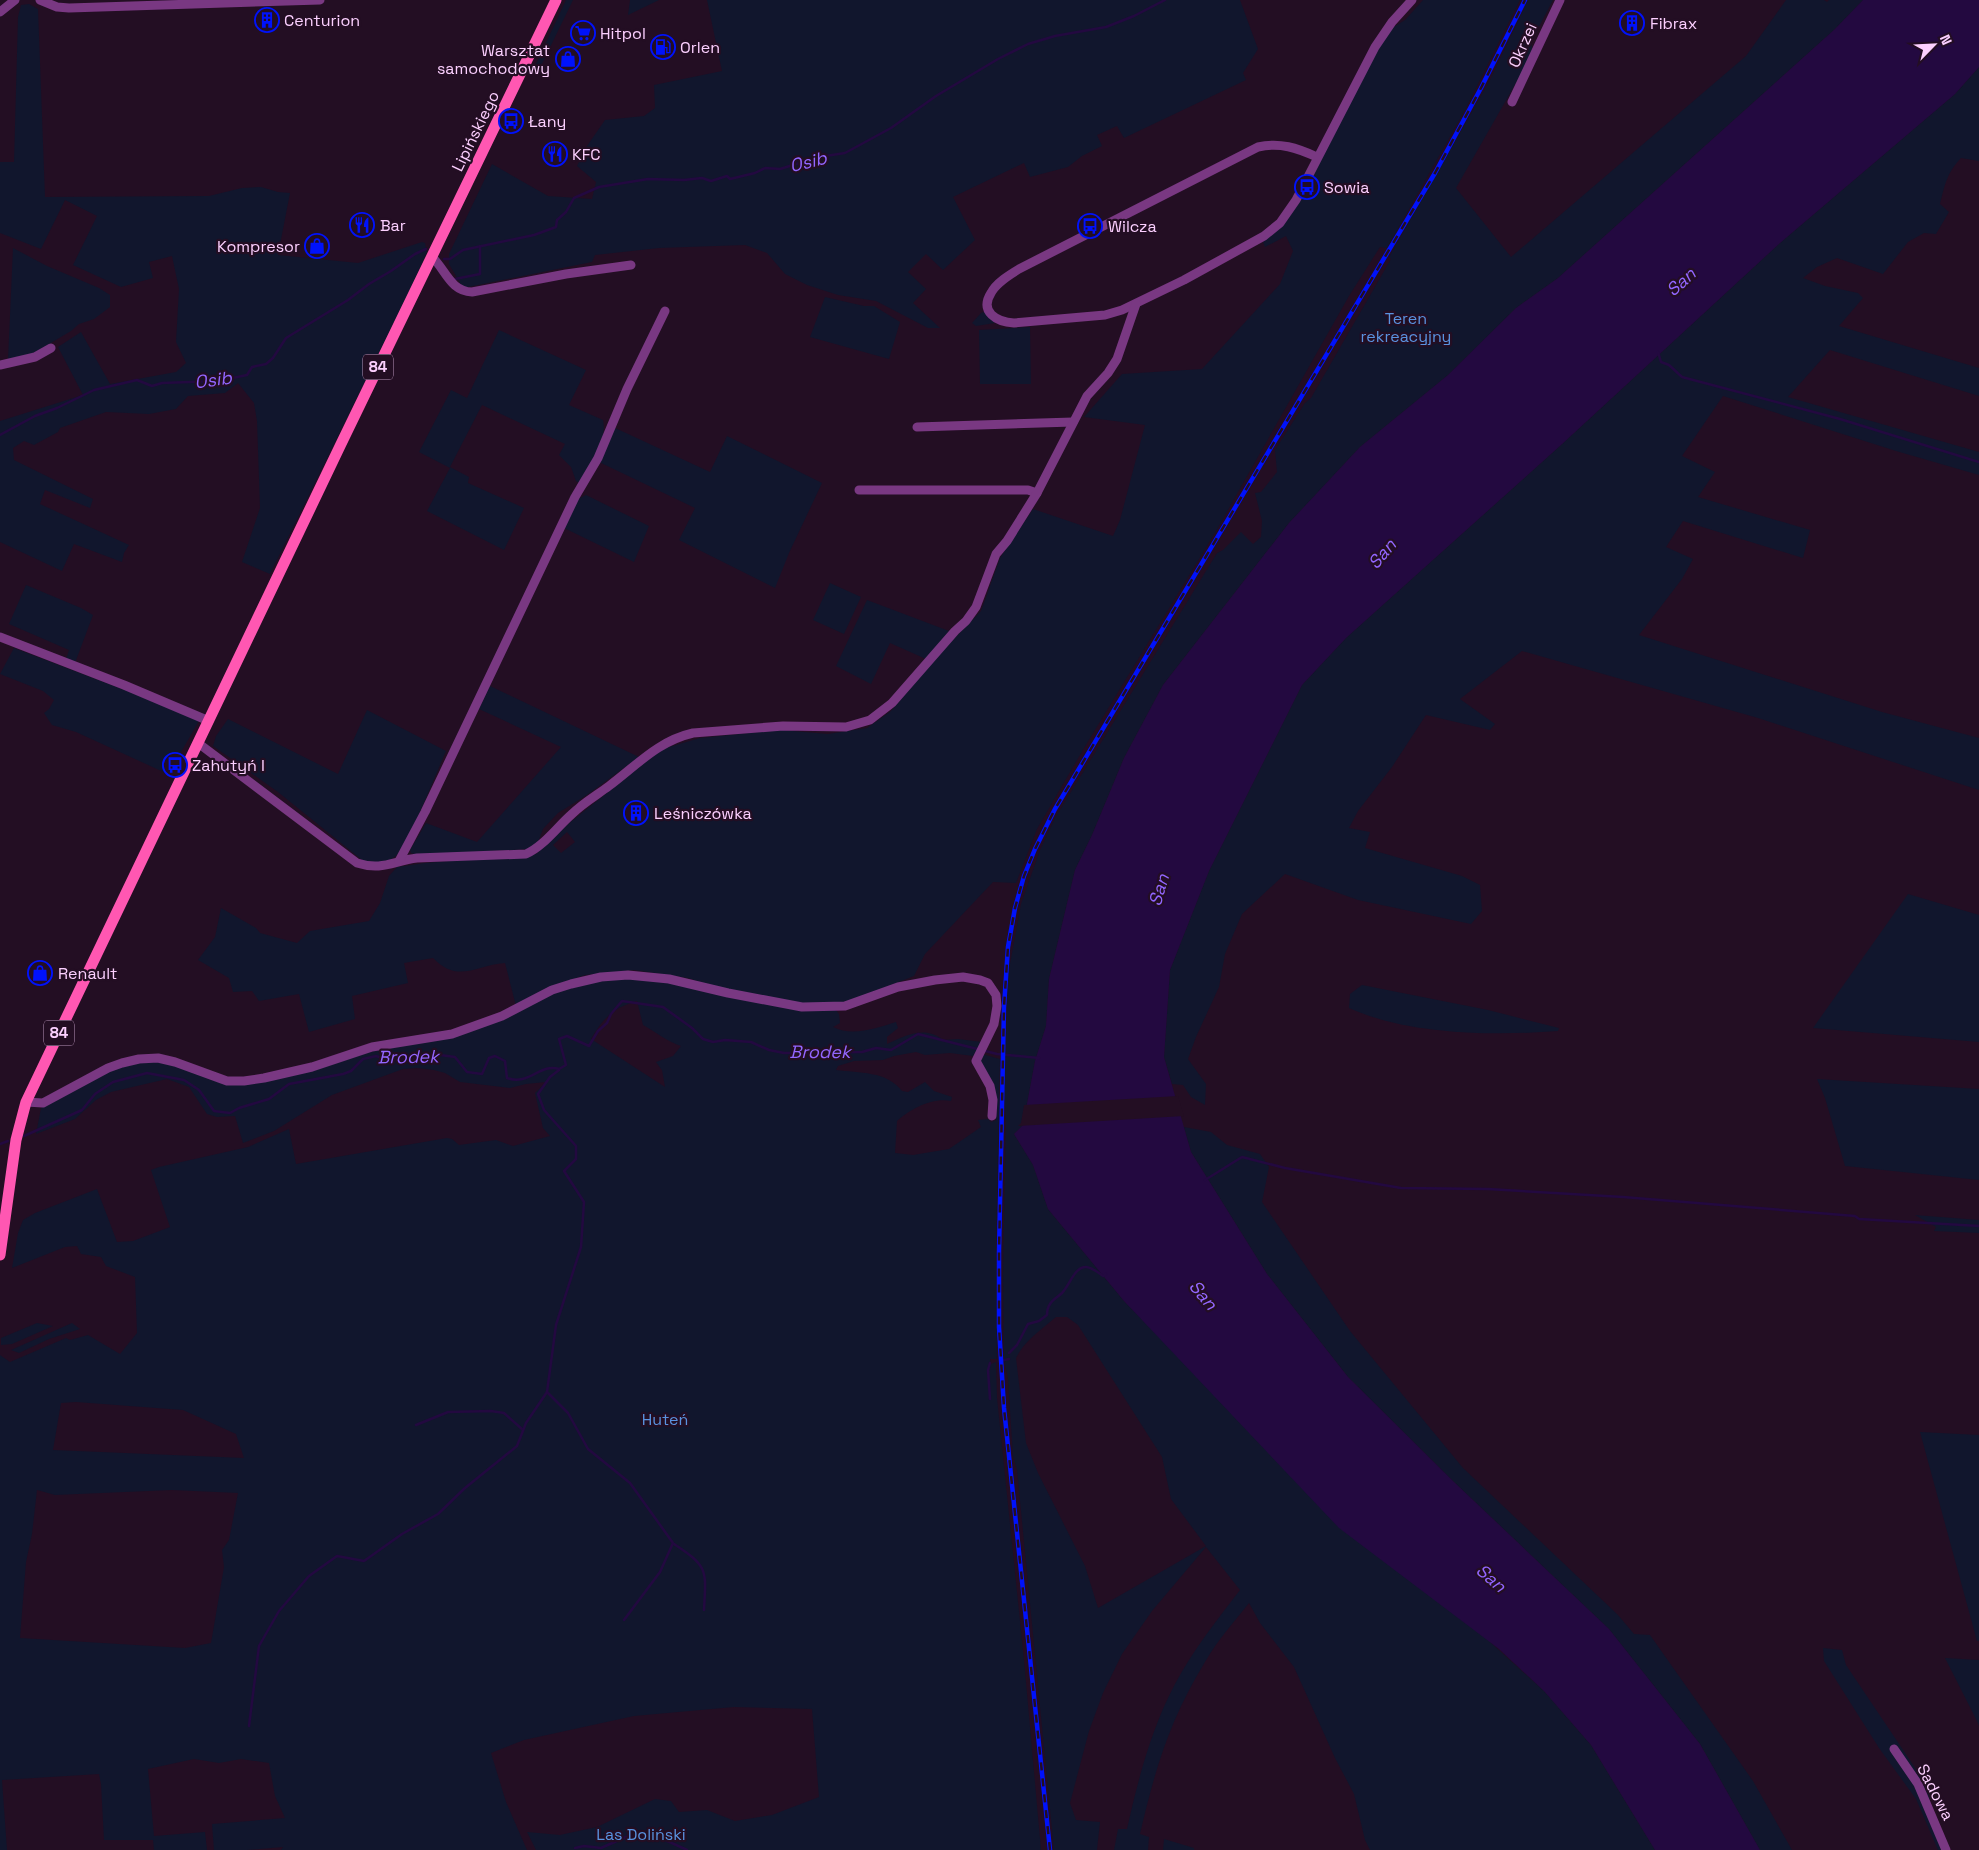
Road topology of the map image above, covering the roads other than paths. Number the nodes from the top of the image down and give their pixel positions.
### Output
1 (16, 0) edge
2 (40, 0) edge
3 (320, 0) edge
4 (556, 0) edge
5 (1412, 0) edge
6 (1560, 0) edge
7 (0, 12) edge
8 (1512, 102) dead end
9 (1317, 157) junction
10 (432, 258) junction
11 (631, 265) dead end
12 (1136, 304) junction
13 (665, 311) dead end
14 (51, 348) dead end
15 (0, 365) edge
16 (1073, 422) junction
17 (917, 427) dead end
18 (859, 490) dead end
19 (1037, 493) junction
20 (0, 638) edge
21 (209, 721) junction
22 (198, 743) junction
23 (399, 861) junction
24 (26, 1102) junction
25 (992, 1116) dead end
26 (0, 1255) edge
27 (1894, 1750) dead end
28 (1946, 1850) edge

1 - 7 street
2 - 3 street
4 - 10 main road, Lipińskiego / 84
5 - 9 street
6 - 8 street, Okrzei
9 - 12 street
9 - 12 street
10 - 11 street
10 - 21 main road, Lipińskiego / 84
12 - 16 street
13 - 23 street
14 - 15 street
16 - 17 street
16 - 19 street
18 - 19 street
19 - 23 street
20 - 21 street
21 - 22 main road, 84
22 - 23 street
22 - 24 main road, 84
24 - 25 street
24 - 26 main road, 84
27 - 28 street, Sadowa

